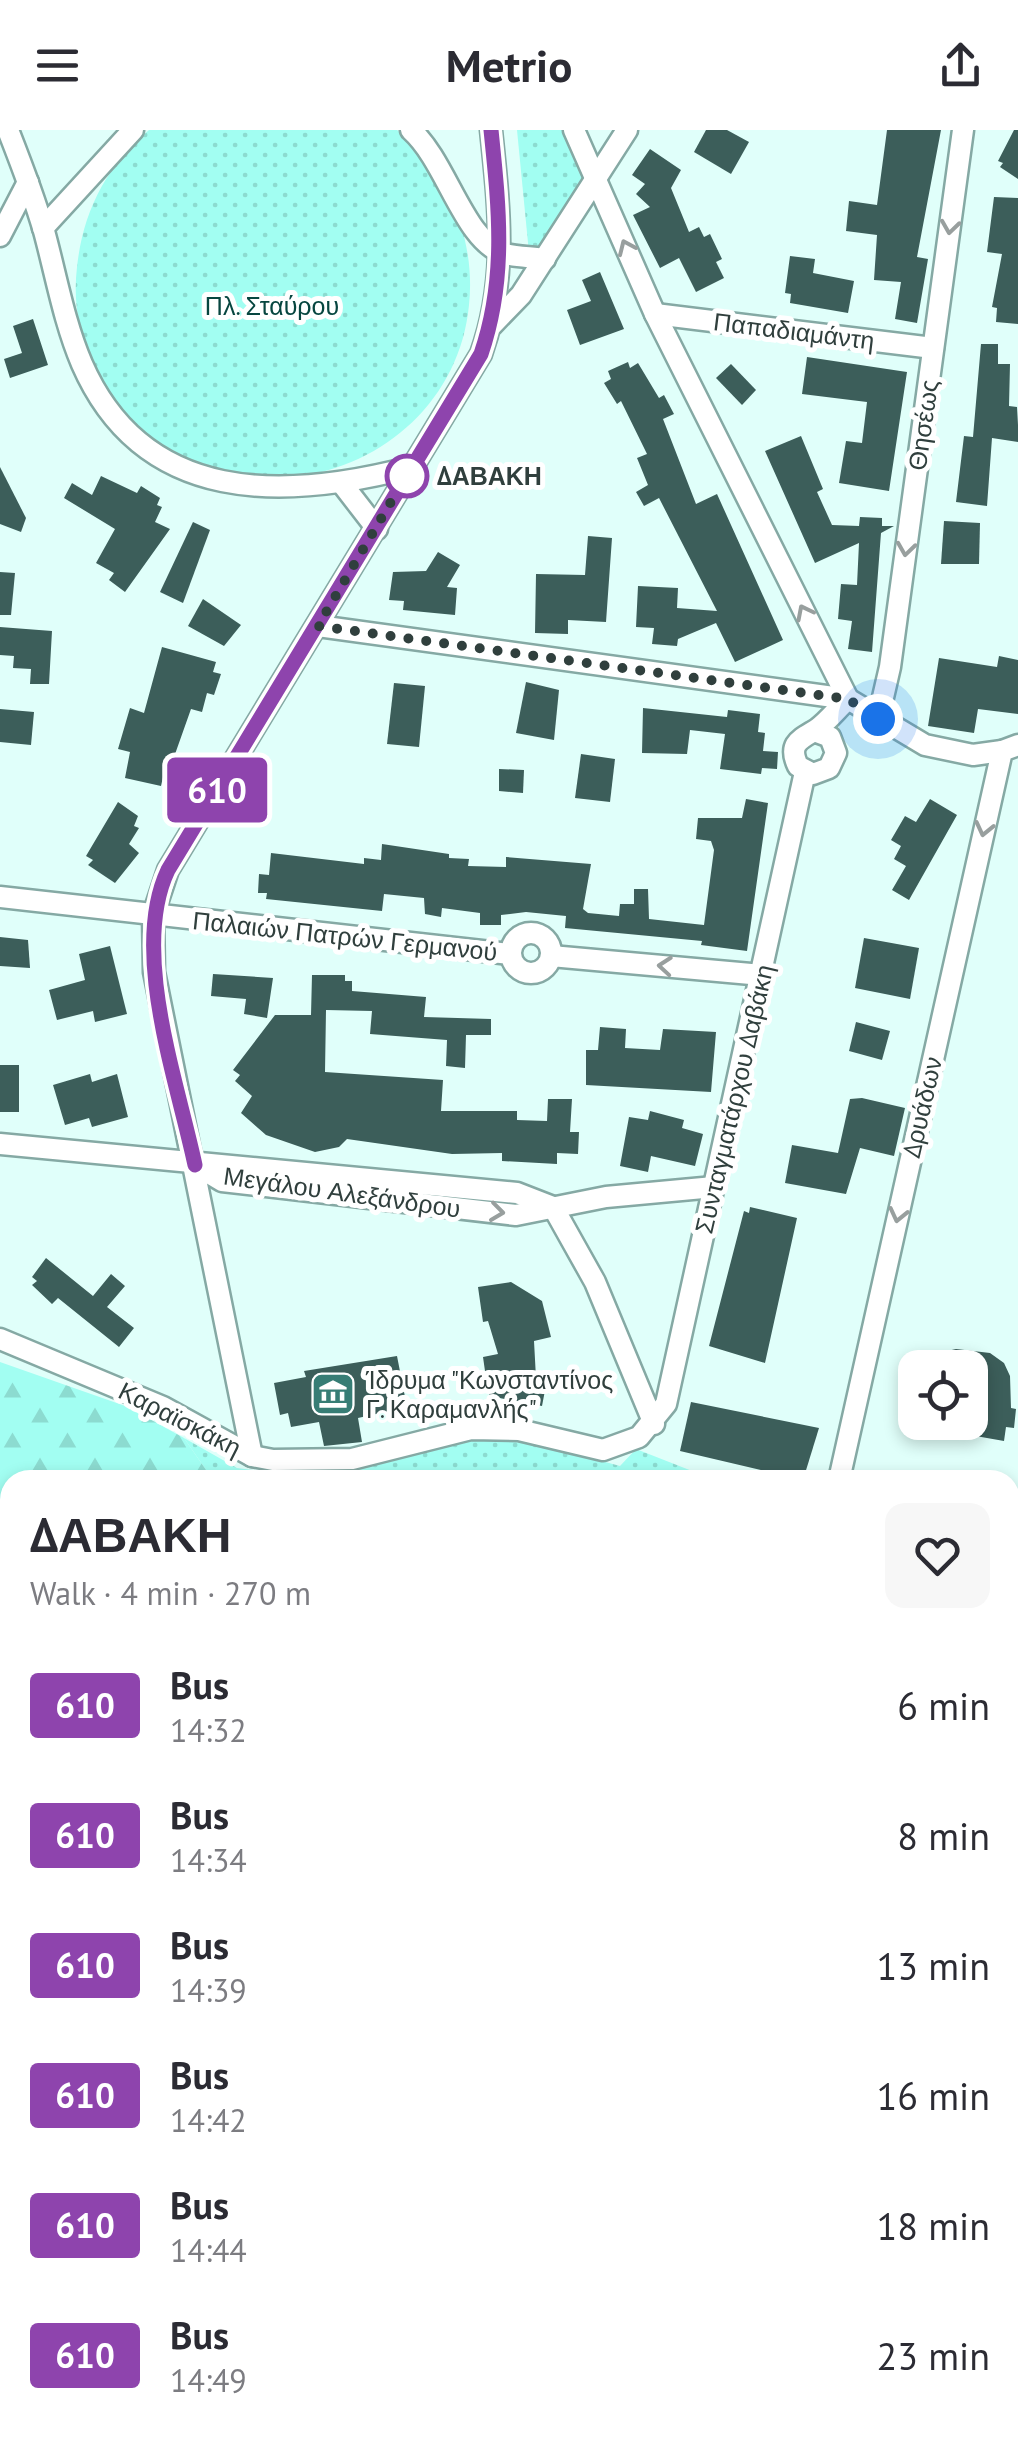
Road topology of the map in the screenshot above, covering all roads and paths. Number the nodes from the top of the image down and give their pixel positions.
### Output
1 (8, 130) edge
2 (133, 130) edge
3 (410, 130) edge
4 (492, 130) edge
5 (574, 130) edge
6 (627, 130) edge
7 (963, 130) edge
8 (597, 180) junction
9 (28, 182) junction
10 (43, 228) junction
11 (0, 236) edge
12 (502, 254) junction
13 (545, 259) junction
14 (655, 314) junction
15 (491, 326) junction
16 (933, 348) junction
17 (412, 466) junction
18 (343, 485) junction
19 (377, 529) junction
20 (318, 626) junction
21 (848, 699) junction
22 (878, 719) junction
23 (814, 731) junction
24 (1010, 748) edge
25 (805, 772) junction
26 (0, 897) edge
27 (153, 915) junction
28 (510, 954) junction
29 (551, 956) junction
30 (762, 975) junction
31 (0, 1144) edge
32 (195, 1165) junction
33 (714, 1187) junction
34 (553, 1207) junction
35 (0, 1339) edge
36 (654, 1424) junction
37 (252, 1456) junction
38 (841, 1470) edge

1 - 9 street
2 - 10 street
3 - 12 street
4 - 12 street
5 - 8 street
6 - 8 street
7 -> 16 street, Θησέως
8 - 13 street
14 -> 8 street
9 - 10 street
9 - 11 street
10 - 18 street
12 - 13 street
12 - 15 street
13 - 15 street
14 - 16 street, Παπαδιαμάντη
21 -> 14 street
15 - 17 street
16 -> 22 street, Θησέως
17 - 18 street
17 - 19 street
18 - 19 street
19 - 20 street
20 - 21 street
20 - 27 street
21 - 22 street
21 - 23 street
22 - 24 street
23 - 25 street
23 - 25 street
24 -> 38 street, Δρυάδων
25 - 30 street, Συνταγματάρχου Δαβάκη
26 - 27 street, Παλαιών Πατρών Γερμανού
27 - 28 street, Παλαιών Πατρών Γερμανού
27 - 32 street
28 - 29 street, Παλαιών Πατρών Γερμανού
28 - 29 street, Παλαιών Πατρών Γερμανού
30 -> 29 street, Παλαιών Πατρών Γερμανού
30 - 33 street, Συνταγματάρχου Δαβάκη
31 - 32 street, Μεγάλου Αλεξάνδρου
32 - 34 street, Μεγάλου Αλεξάνδρου
32 - 37 street
33 - 34 street, Μεγάλου Αλεξάνδρου
33 - 36 street, Συνταγματάρχου Δαβάκη
34 - 36 street
35 - 37 street, Καραϊσκάκη
36 - 37 street, Καραϊσκάκη

